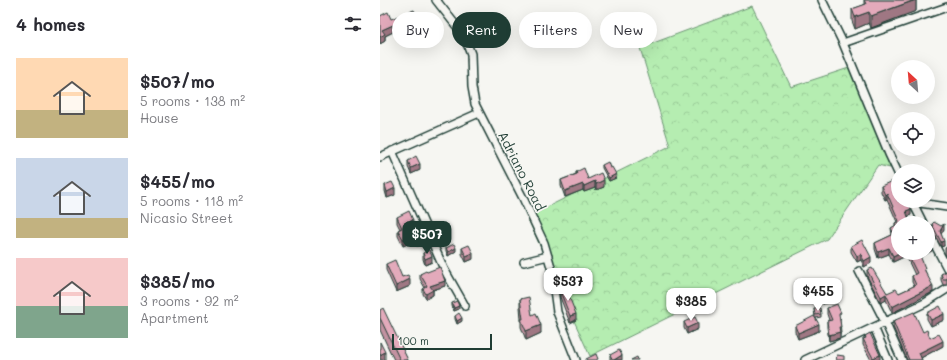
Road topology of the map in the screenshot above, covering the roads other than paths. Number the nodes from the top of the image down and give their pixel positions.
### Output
1 (436, 0) edge
2 (825, 1) edge
3 (947, 7) edge
4 (843, 43) junction
5 (479, 113) junction
6 (392, 151) junction
7 (380, 157) edge
8 (894, 164) edge
9 (935, 205) edge
10 (947, 207) edge
11 (935, 245) edge
12 (548, 256) junction
13 (524, 262) dead end
14 (947, 268) edge
15 (859, 271) dead end
16 (947, 289) edge
17 (465, 306) dead end
18 (885, 322) junction
19 (874, 327) junction
20 (576, 360) edge
21 (805, 360) edge
22 (888, 360) edge
23 (902, 360) edge

1 - 5 street, Adriano Road
2 - 4 street
3 - 4 street
4 - 8 street
5 - 6 street
5 - 12 street, Adriano Road
6 - 7 street
6 - 17 street
9 - 10 street
11 - 14 street
12 - 13 street
12 - 20 street, Adriano Road
15 - 18 street
16 - 18 street
18 - 19 street
18 - 23 street
19 - 21 street
19 - 22 street

